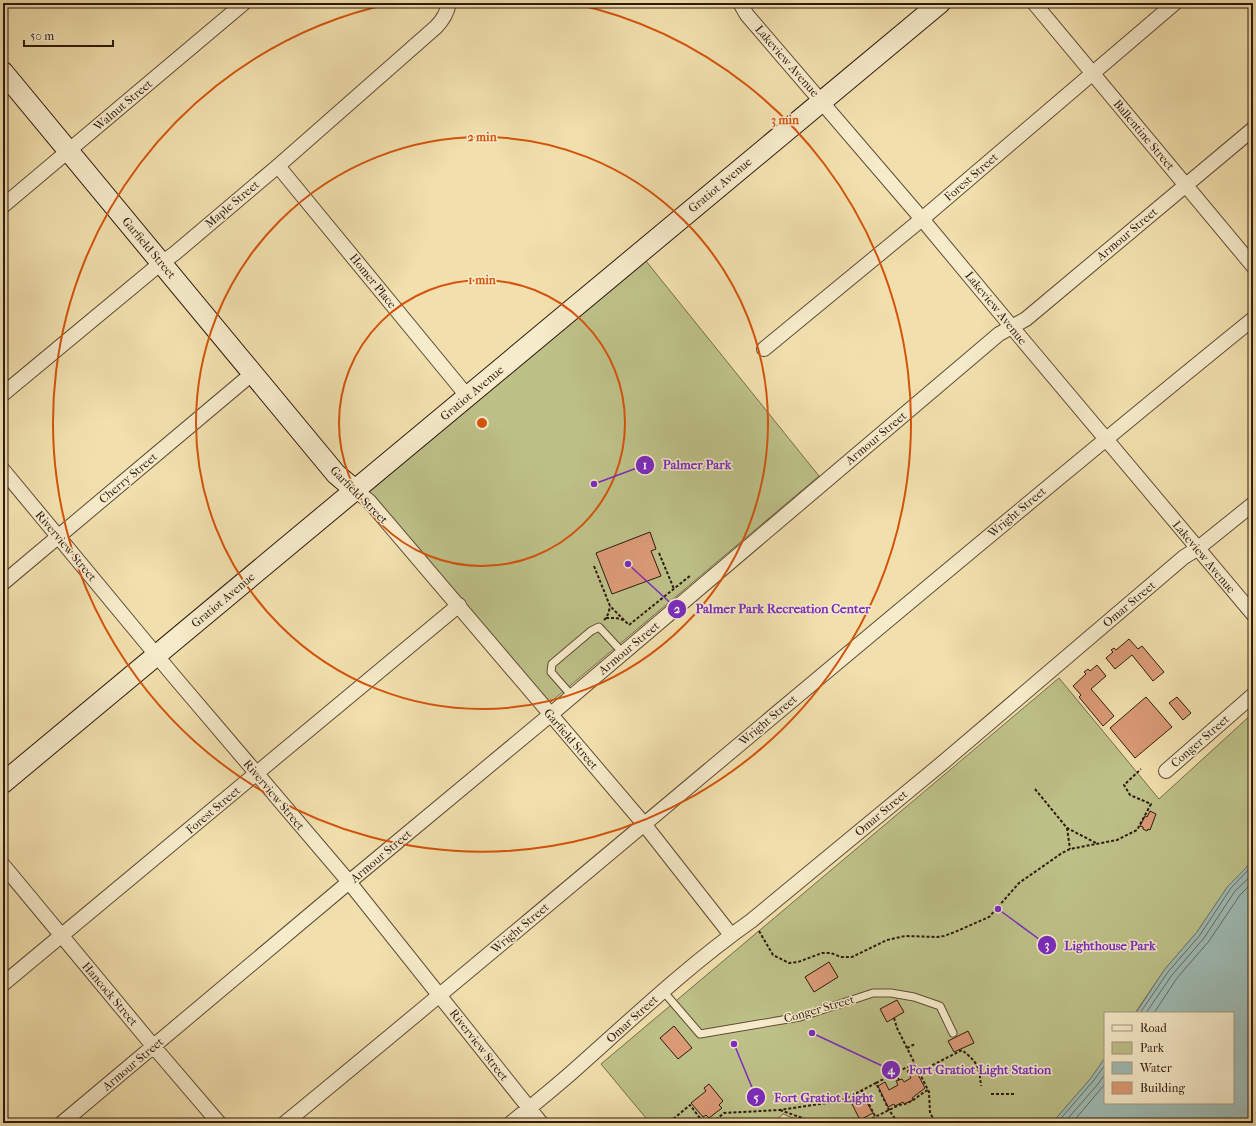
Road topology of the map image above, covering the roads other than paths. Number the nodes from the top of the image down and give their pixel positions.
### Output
1 (244, 3) edge
2 (449, 3) edge
3 (740, 3) edge
4 (940, 3) edge
5 (1034, 3) edge
6 (1175, 3) edge
7 (3, 72) edge
8 (1093, 73) junction
9 (822, 101) junction
10 (1253, 129) edge
11 (69, 151) junction
12 (278, 166) junction
13 (1186, 185) junction
14 (3, 206) edge
15 (922, 219) junction
16 (161, 263) junction
17 (1253, 266) edge
18 (1253, 319) edge
19 (1012, 327) junction
20 (764, 348) dead end
21 (253, 373) junction
22 (3, 394) edge
23 (468, 397) junction
24 (1106, 439) junction
25 (3, 470) edge
26 (355, 490) junction
27 (1253, 504) edge
28 (58, 536) junction
29 (1197, 549) junction
30 (3, 583) edge
31 (459, 605) junction
32 (1253, 614) edge
33 (623, 653) junction
34 (157, 655) junction
35 (1253, 695) edge
36 (572, 696) junction
37 (550, 715) junction
38 (1166, 771) dead end
39 (256, 774) junction
40 (3, 783) edge
41 (644, 824) junction
42 (3, 865) edge
43 (349, 882) junction
44 (62, 935) junction
45 (731, 935) junction
46 (3, 984) edge
47 (663, 991) junction
48 (440, 996) junction
49 (953, 1033) dead end
50 (154, 1047) junction
51 (528, 1108) junction
52 (62, 1123) edge
53 (219, 1123) edge
54 (285, 1123) edge
55 (511, 1123) edge
56 (541, 1123) edge

1 - 11 street, Walnut Street
2 - 12 street, Maple Street
3 - 9 street, Lakeview Avenue
4 - 9 street, Gratiot Avenue
5 - 8 street, Ballentine Street
6 - 8 street, Forest Street
7 - 11 street, Garfield Street
8 - 13 street, Ballentine Street
8 - 15 street, Forest Street
9 - 15 street, Lakeview Avenue
9 - 23 street, Gratiot Avenue
10 - 13 street, Armour Street
11 - 14 street, Walnut Street
11 - 16 street, Garfield Street
12 - 16 street, Maple Street
12 - 23 street, Homer Place
13 - 17 street, Ballentine Street
13 - 19 street, Armour Street
15 - 19 street, Lakeview Avenue
15 - 20 street, Forest Street
16 - 21 street, Garfield Street
16 - 22 street, Maple Street
18 - 24 street, Wright Street
19 - 24 street, Lakeview Avenue
19 - 33 street, Armour Street
21 - 26 street, Garfield Street
21 - 28 street, Cherry Street
23 - 26 street, Gratiot Avenue
24 - 29 street, Lakeview Avenue
24 - 41 street, Wright Street
25 - 28 street, Riverview Street
26 - 31 street, Garfield Street
26 - 34 street, Gratiot Avenue
27 - 29 street, Omar Street
28 - 30 street, Cherry Street
28 - 34 street, Riverview Street
29 - 32 street, Lakeview Avenue
29 - 45 street, Omar Street
31 - 37 street, Garfield Street
31 - 39 street, Forest Street
33 - 36 street, Armour Street
33 - 36 lane
34 - 39 street, Riverview Street
34 - 40 street, Gratiot Avenue
35 - 38 street, Conger Street
36 - 37 street, Armour Street
37 - 41 street, Garfield Street
37 - 43 street, Armour Street
39 - 43 street, Riverview Street
39 - 44 street, Forest Street
41 - 45 street, Garfield Street
41 - 48 street, Wright Street
42 - 44 street, Hancock Street
43 - 48 street, Riverview Street
43 - 50 street, Armour Street
44 - 46 street, Forest Street
44 - 50 street, Hancock Street
45 - 47 street, Omar Street
47 - 49 lane, Conger Street
47 - 51 street, Omar Street
48 - 51 street, Riverview Street
48 - 54 street, Wright Street
50 - 52 street, Armour Street
50 - 53 street, Hancock Street
51 - 55 street, Omar Street
51 - 56 street, Riverview Street

